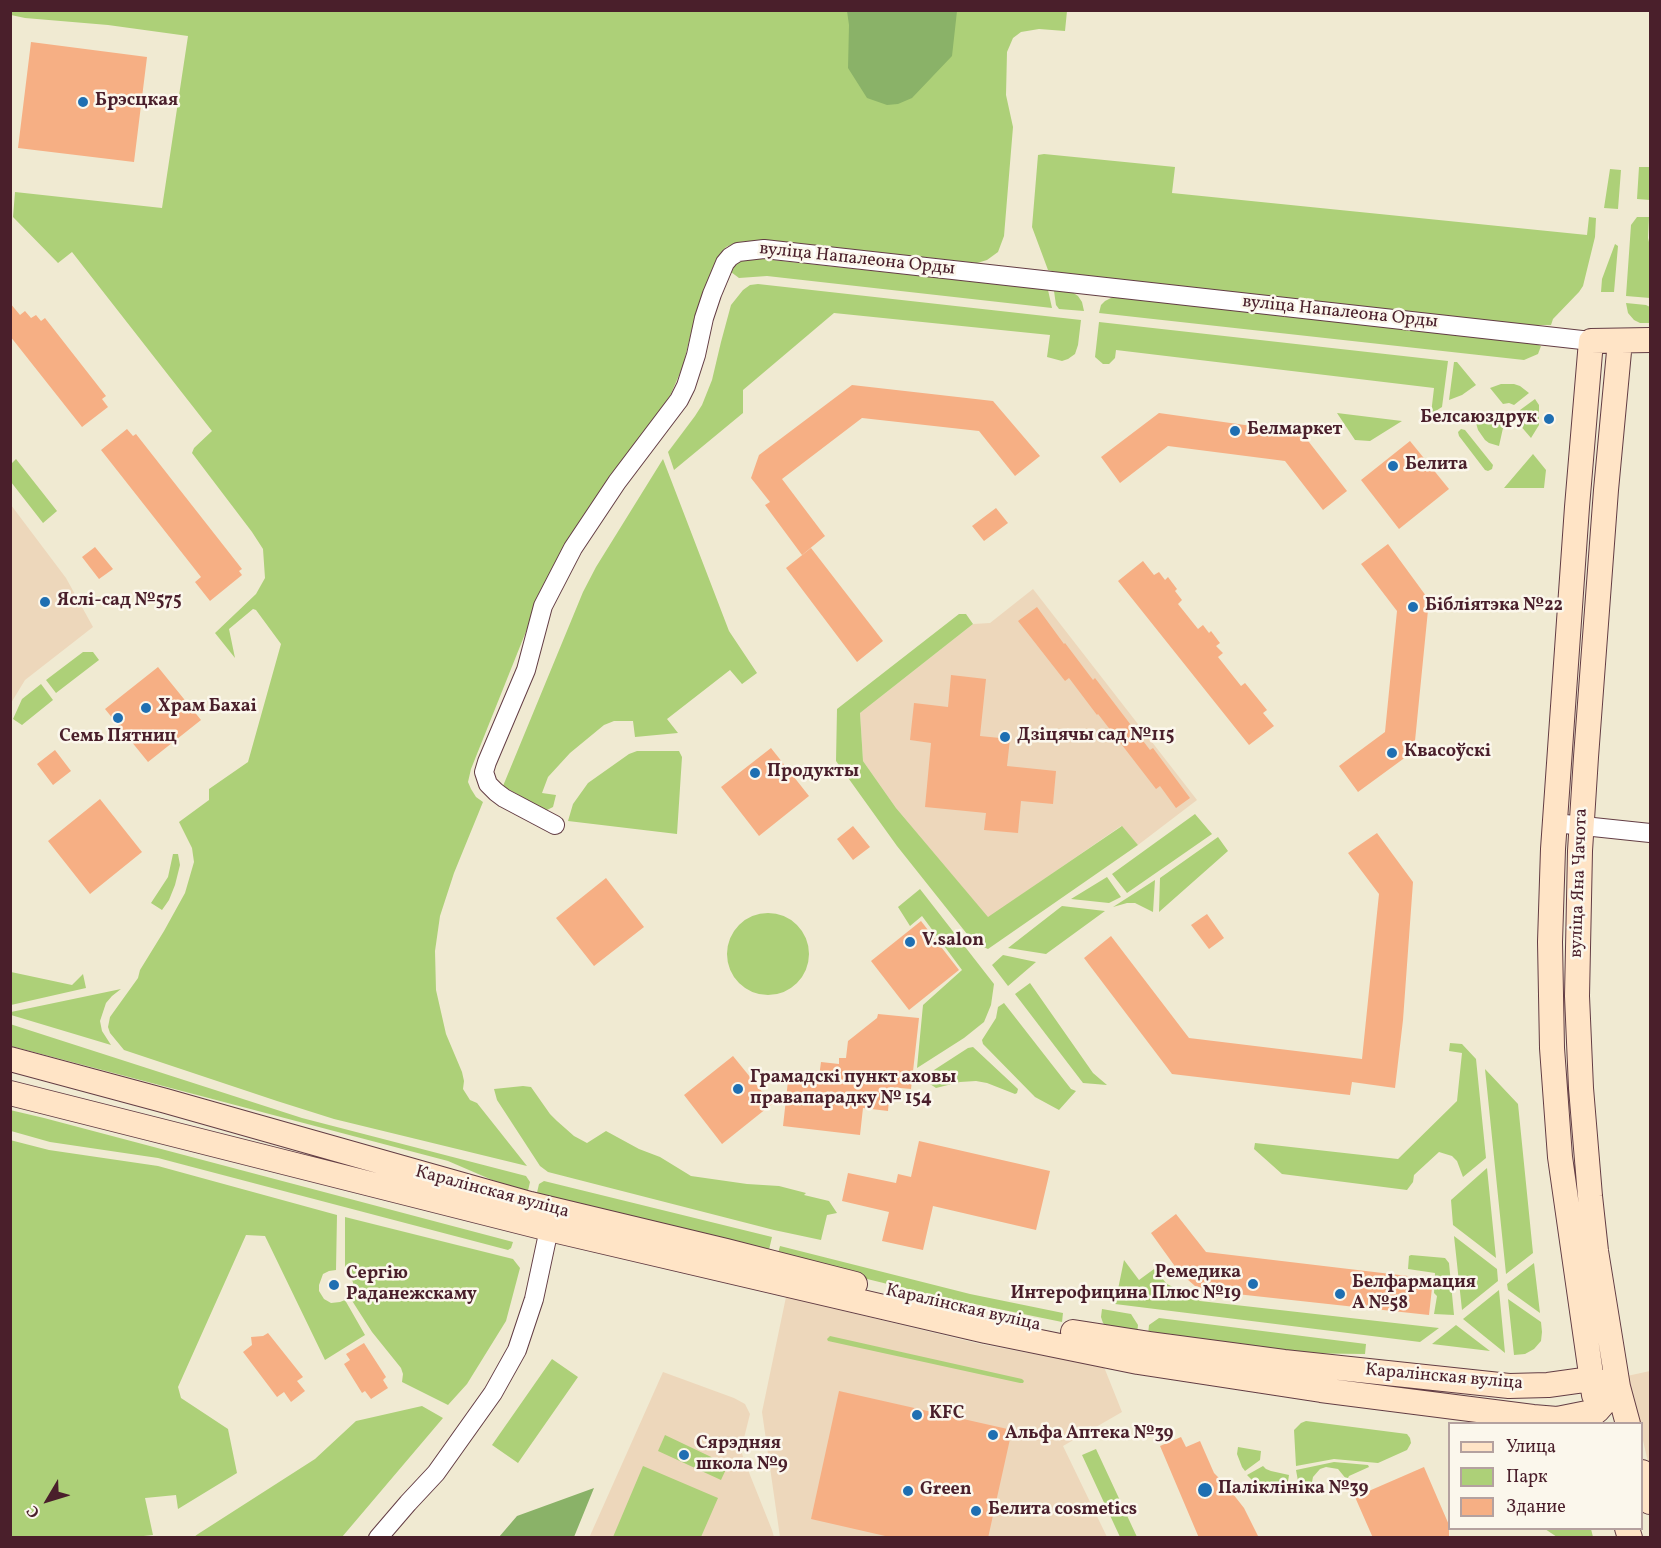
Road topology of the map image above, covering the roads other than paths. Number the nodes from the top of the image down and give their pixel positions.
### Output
1 (1650, 340) edge
2 (1591, 341) junction
3 (1620, 341) junction
4 (1554, 823) junction
5 (555, 825) dead end
6 (1582, 825) junction
7 (1650, 833) edge
8 (10, 1059) edge
9 (10, 1093) edge
10 (166, 1101) junction
11 (161, 1130) junction
12 (551, 1219) junction
13 (1590, 1379) junction
14 (1618, 1387) junction
15 (1598, 1417) edge
16 (1627, 1422) edge
17 (1643, 1479) edge
18 (1650, 1502) edge
19 (378, 1538) edge

1 - 3 main road, вуліца Напалеона Орды
2 - 3 main road, вуліца Напалеона Орды
2 - 4 main road, вуліца Яна Чачота
2 - 5 street, вуліца Напалеона Орды
3 - 6 main road, вуліца Яна Чачота
4 - 6 street
4 - 13 main road, вуліца Яна Чачота
6 - 7 street
6 - 14 main road, вуліца Яна Чачота
8 - 10 main road, Каралінская вуліца
9 - 11 main road, Каралінская вуліца
10 - 11 main road
10 - 12 main road, Каралінская вуліца
11 - 12 main road, Каралінская вуліца
12 - 13 main road, Каралінская вуліца
12 - 15 main road, Каралінская вуліца
12 - 19 street
13 - 14 main road, Каралінская вуліца
13 - 15 main road, вуліца Яна Чачота
14 - 15 main road
14 - 16 main road, вуліца Яна Чачота
17 - 18 main road

